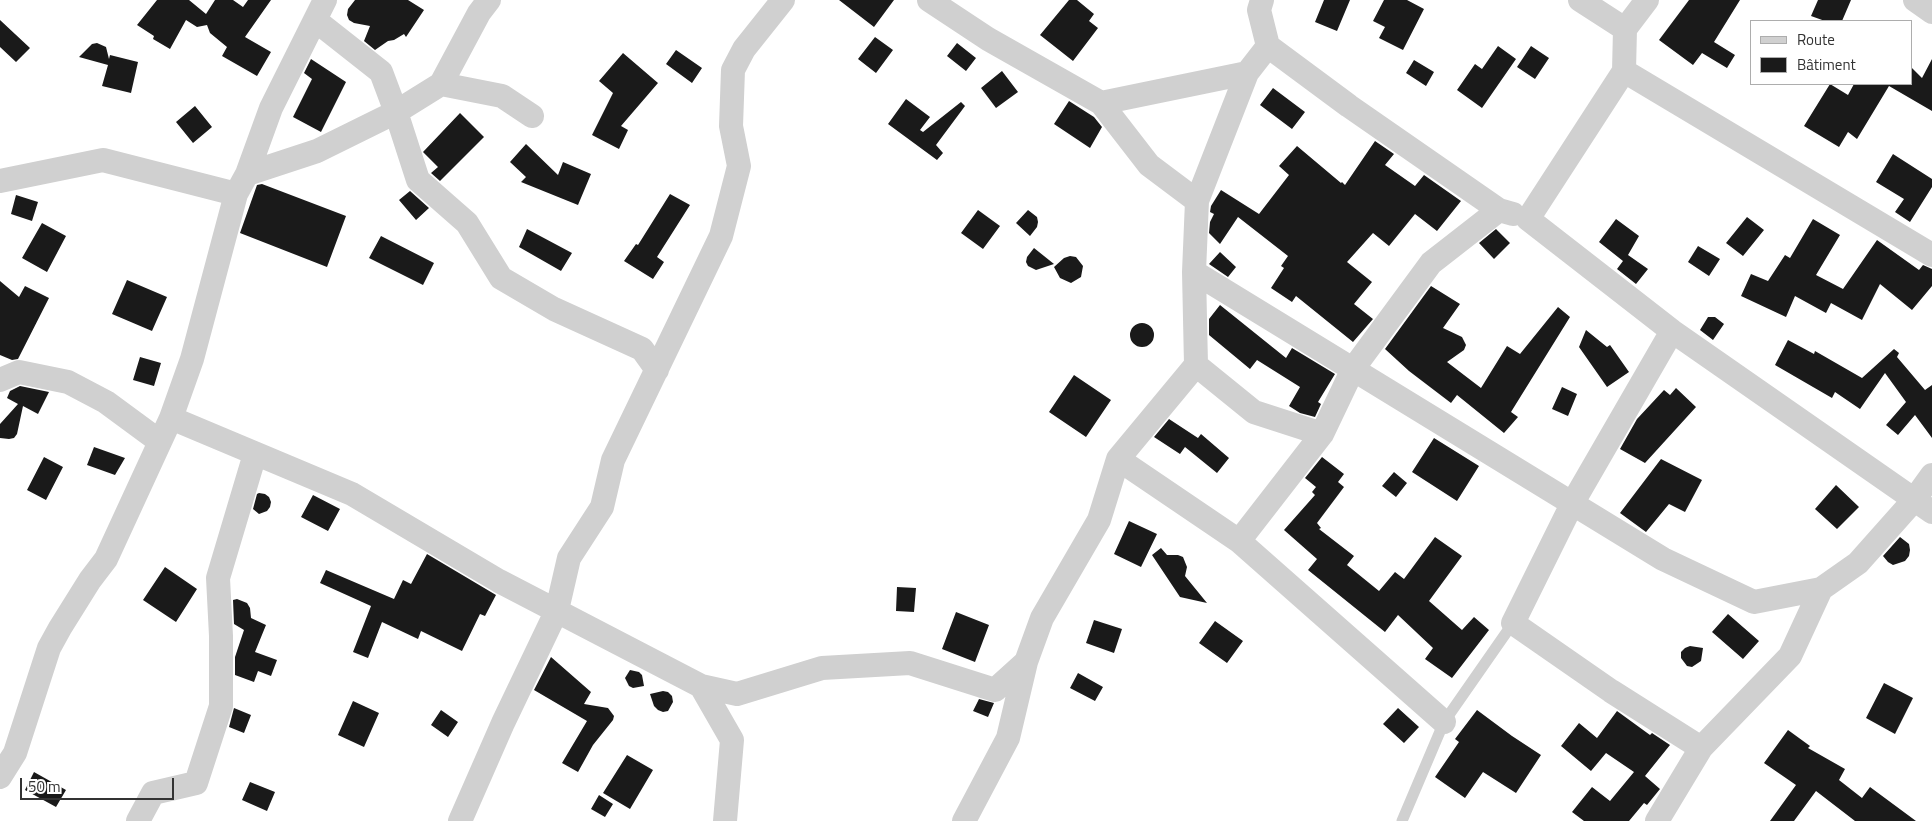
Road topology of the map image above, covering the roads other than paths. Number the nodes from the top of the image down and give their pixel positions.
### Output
1 (489, 0) edge
2 (783, 0) edge
3 (929, 0) edge
4 (1580, 0) edge
5 (1647, 0) edge
6 (1915, 0) edge
7 (1256, 3) edge
8 (320, 10) edge
9 (1932, 12) edge
10 (1625, 29) junction
11 (1268, 46) junction
12 (1624, 71) junction
13 (1247, 73) junction
14 (441, 84) junction
15 (1101, 102) junction
16 (396, 112) junction
17 (532, 116) dead end
18 (0, 181) edge
19 (242, 184) junction
20 (1197, 201) junction
21 (1499, 210) junction
22 (1528, 219) junction
23 (1932, 255) edge
24 (1194, 272) junction
25 (1672, 331) junction
26 (1196, 365) junction
27 (1353, 369) junction
28 (657, 370) junction
29 (0, 380) edge
30 (171, 418) junction
31 (1322, 434) junction
32 (159, 441) junction
33 (255, 454) junction
34 (1118, 459) junction
35 (1932, 476) edge
36 (1572, 504) junction
37 (1923, 506) edge
38 (1239, 540) junction
39 (1820, 589) junction
40 (557, 610) junction
41 (1513, 624) junction
42 (1026, 662) junction
43 (701, 686) junction
44 (1444, 722) junction
45 (1701, 748) junction
46 (0, 777) edge
47 (138, 821) edge
48 (460, 821) edge
49 (725, 821) edge
50 (964, 821) edge
51 (1402, 821) edge
52 (1657, 821) edge

1 - 14 street
2 - 28 street
3 - 15 street
4 - 10 street
5 - 10 street
6 - 9 street
7 - 11 street
8 - 16 street
8 - 19 street
10 - 12 street
11 - 13 street
11 - 21 street
12 - 22 street
12 - 23 street
13 - 15 street
13 - 20 street
14 - 16 street
14 - 17 street
15 - 20 street
16 - 19 street
16 - 28 street
18 - 19 street
19 - 30 street
20 - 24 street
21 - 22 street
21 - 27 street
22 - 25 street
24 - 26 street
24 - 27 street
25 - 36 street
25 - 37 street
26 - 31 street
26 - 34 street
27 - 31 street
27 - 36 street
28 - 40 street
29 - 32 street
30 - 32 street
30 - 33 street
31 - 38 street
32 - 46 street
33 - 40 street
33 - 47 street
34 - 38 street
34 - 42 street
35 - 37 street
36 - 39 street
36 - 41 street
37 - 39 street
38 - 44 street
39 - 45 street
40 - 43 street
40 - 48 street
41 - 44 lane
41 - 45 street
42 - 43 street
42 - 50 street
43 - 49 street
44 - 51 lane
45 - 52 street

